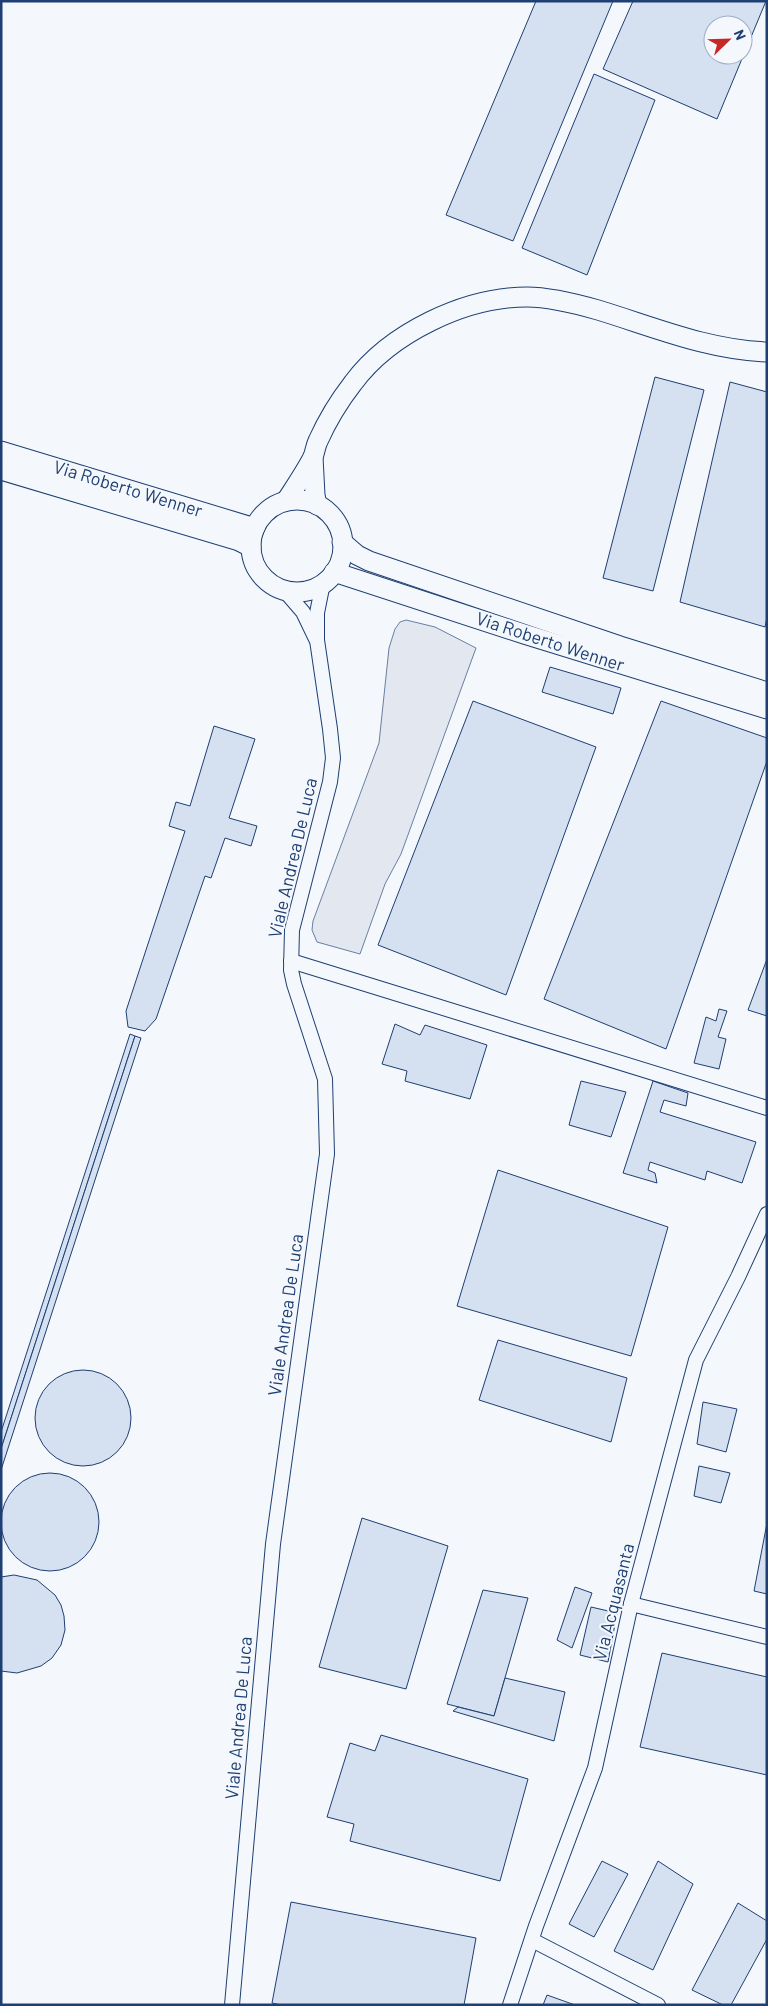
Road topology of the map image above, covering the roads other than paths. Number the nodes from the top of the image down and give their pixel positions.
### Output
1 (767, 352) edge
2 (1, 451) edge
3 (313, 457) junction
4 (1, 470) edge
5 (286, 502) junction
6 (318, 505) junction
7 (255, 528) junction
8 (342, 542) junction
9 (251, 546) junction
10 (329, 578) junction
11 (284, 590) junction
12 (316, 640) junction
13 (767, 692) edge
14 (767, 709) edge
15 (291, 961) junction
16 (767, 1108) edge
17 (767, 1214) edge
18 (631, 1604) junction
19 (767, 1637) edge
20 (532, 1940) junction
21 (232, 2005) edge
22 (510, 2005) edge
23 (658, 2005) edge

1 - 3 main road
2 - 7 main road, Via Roberto Wenner
3 - 5 main road
3 - 6 main road
4 - 9 main road, Via Roberto Wenner
5 - 6 main road
5 - 7 main road
6 - 8 main road
7 - 9 main road
8 - 10 main road
8 - 13 main road, Via Roberto Wenner
9 - 11 main road
10 - 11 main road
10 - 12 street
10 - 14 main road, Via Roberto Wenner
11 - 12 street
12 - 15 street, Viale Andrea De Luca
15 - 16 street
15 - 21 street, Viale Andrea De Luca
17 - 18 street, Via Acquasanta
18 - 19 street
18 - 20 street, Via Acquasanta
20 - 22 street, Via Acquasanta
20 - 23 street

